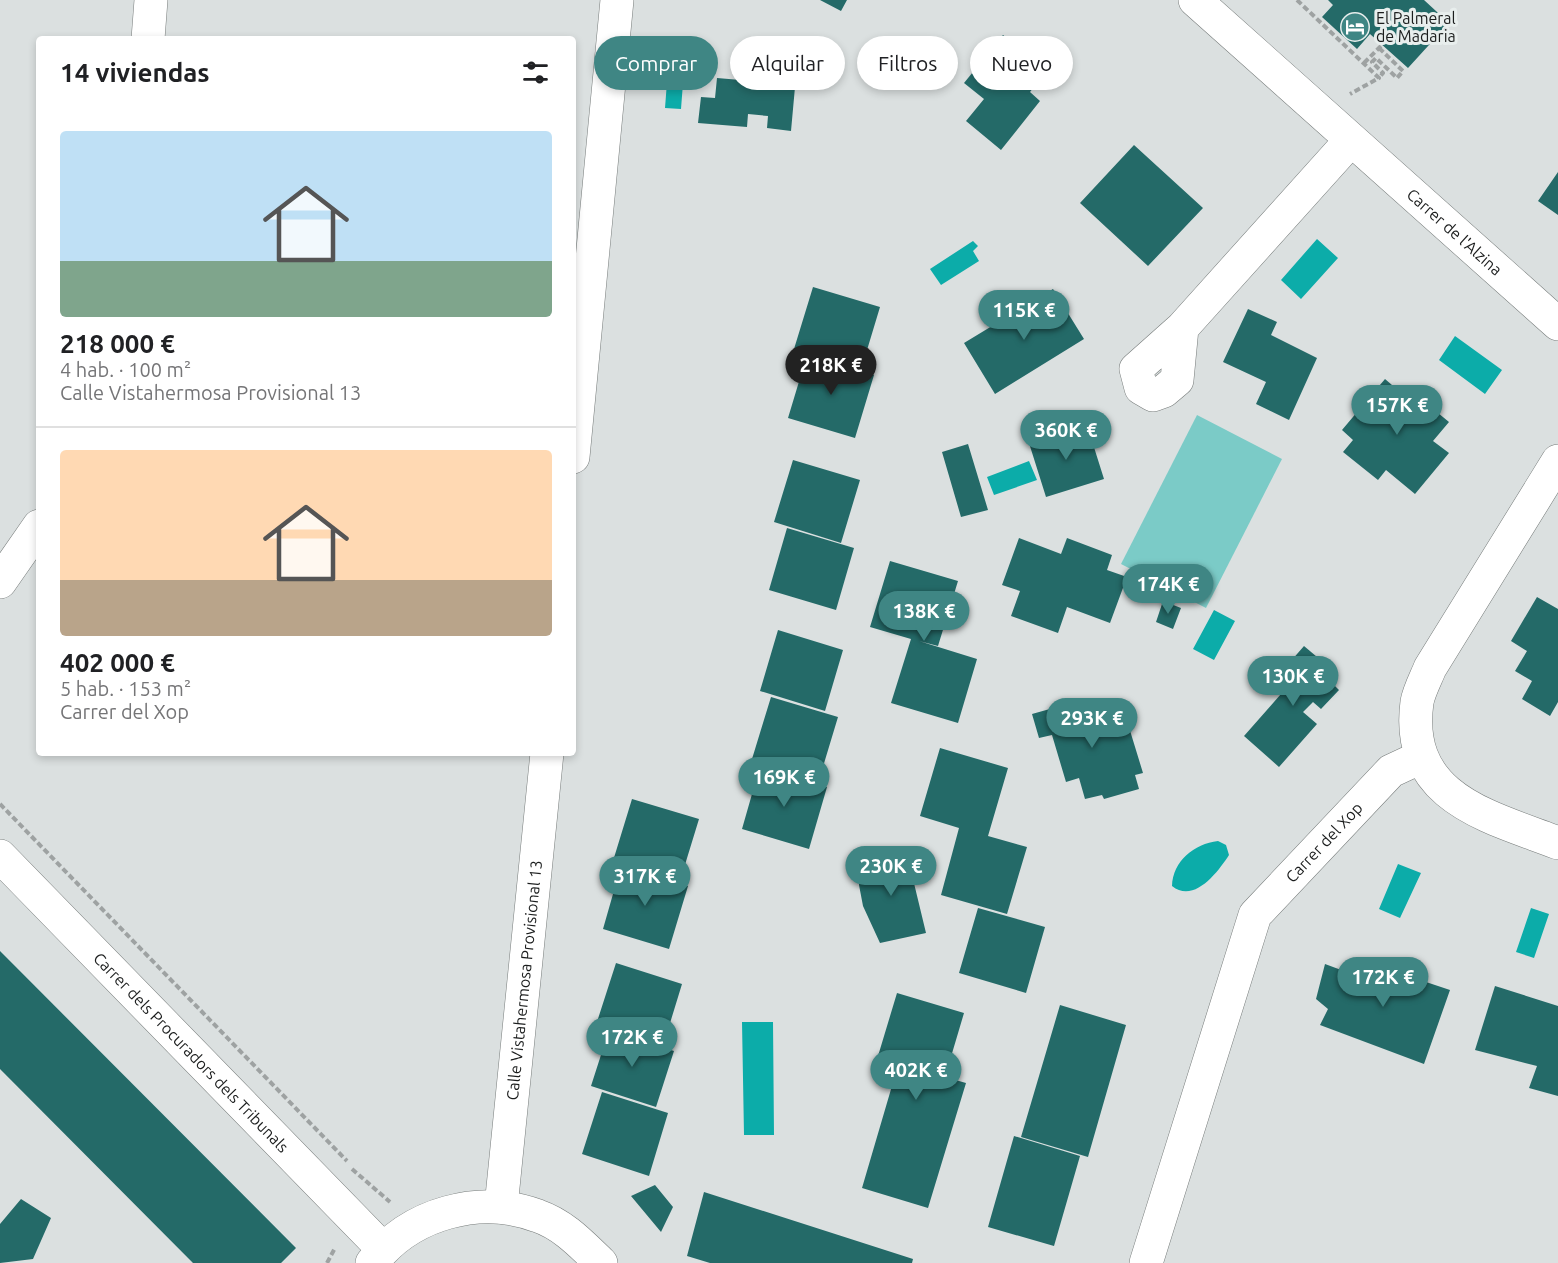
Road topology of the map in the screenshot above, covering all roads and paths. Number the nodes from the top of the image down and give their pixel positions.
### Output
1 (151, 0) edge
2 (617, 0) edge
3 (1195, 0) edge
4 (1297, 0) edge
5 (148, 36) edge
6 (1365, 63) junction
7 (1379, 78) junction
8 (1327, 118) junction
9 (1351, 140) junction
10 (1558, 324) edge
11 (1182, 328) dead end
12 (576, 426) edge
13 (1558, 461) edge
14 (36, 530) edge
15 (0, 582) edge
16 (547, 756) edge
17 (1421, 757) junction
18 (0, 804) edge
19 (1558, 843) edge
20 (0, 856) edge
21 (354, 1168) dead end
22 (501, 1207) junction
23 (377, 1256) edge
24 (601, 1263) edge
25 (1146, 1263) edge

1 - 5 street
2 - 12 street
3 - 8 street, Carrer de l'Alzina
4 - 6 path
6 - 7 path
6 - 7 path
7 - 8 path
8 - 9 street, Carrer de l'Alzina
9 - 10 street, Carrer de l'Alzina
9 - 11 street
13 - 17 street
14 - 15 street
16 - 22 street, Calle Vistahermosa Provisional 13
17 - 19 street
17 - 25 street, Carrer del Xop
18 - 21 path
20 - 23 street, Carrer dels Procuradors dels Tribunals
22 - 23 street
22 - 24 street

